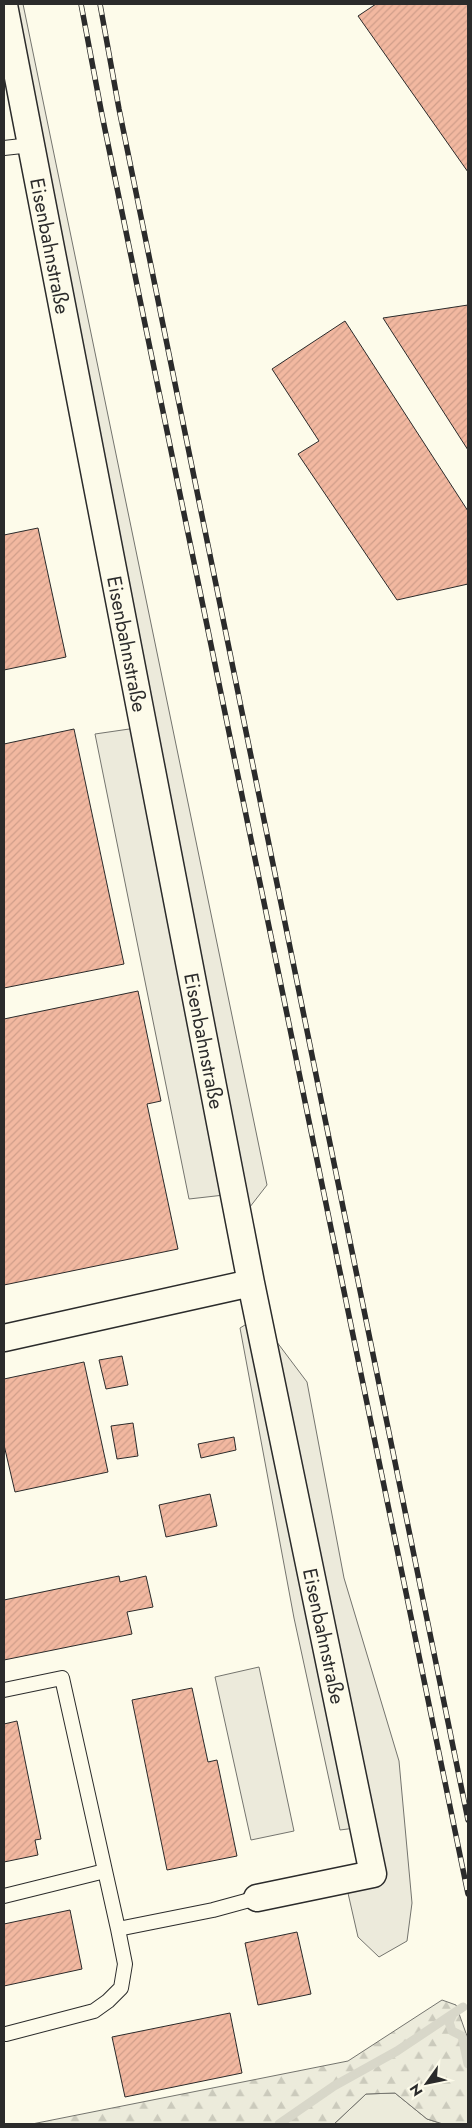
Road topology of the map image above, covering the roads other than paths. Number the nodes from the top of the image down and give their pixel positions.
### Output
1 (4, 4) edge
2 (31, 145) junction
3 (4, 148) edge
4 (251, 1283) junction
5 (4, 1338) edge
6 (4, 1690) edge
7 (105, 1871) junction
8 (4, 1896) edge
9 (257, 1898) joint
10 (118, 1929) junction
11 (6, 2034) dead end

1 - 2 street, Eisenbahnstraße
2 - 3 lane
2 - 4 street, Eisenbahnstraße
4 - 5 street
4 - 9 street, Eisenbahnstraße
6 - 7 lane
7 - 8 lane
7 - 10 lane
9 - 10 lane
10 - 11 lane

